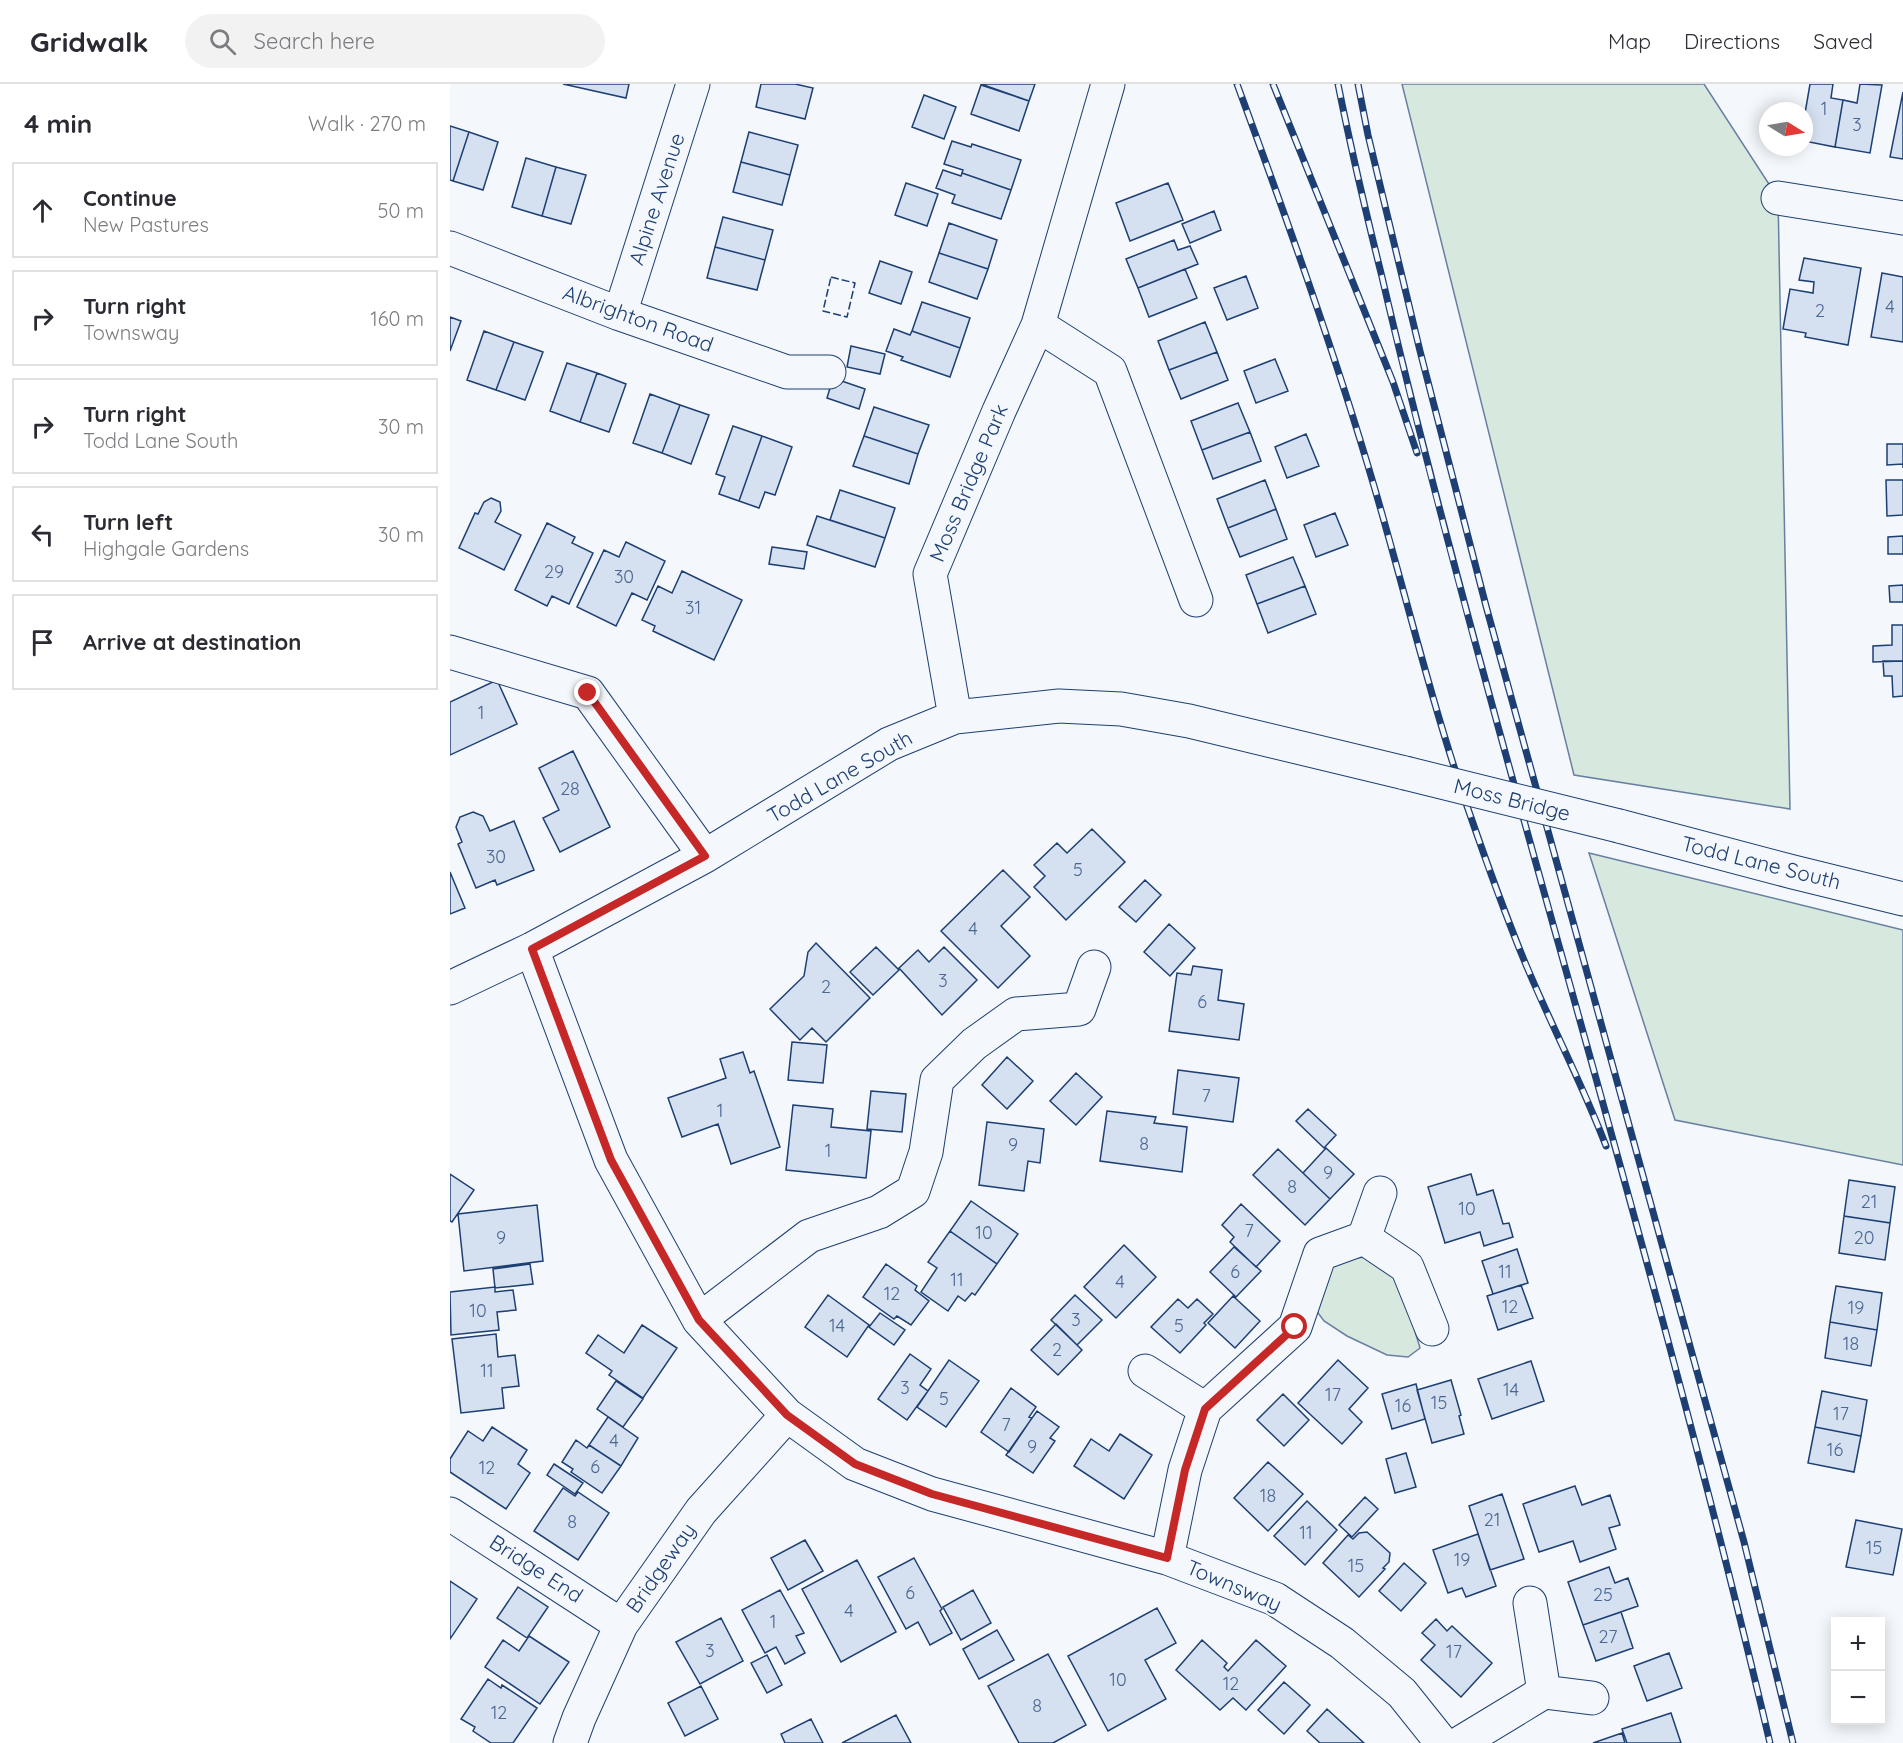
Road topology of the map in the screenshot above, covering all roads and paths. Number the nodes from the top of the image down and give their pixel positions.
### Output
1 (693, 84) edge
2 (1108, 84) edge
3 (1778, 198) dead end
4 (1903, 218) edge
5 (450, 248) edge
6 (620, 314) junction
7 (1038, 325) junction
8 (829, 372) dead end
9 (1196, 600) dead end
10 (450, 652) edge
11 (955, 717) junction
12 (1405, 773) joint
13 (1619, 826) joint
14 (705, 856) junction
15 (1903, 899) edge
16 (532, 949) junction
17 (1095, 967) dead end
18 (450, 988) edge
19 (1380, 1193) dead end
20 (1364, 1238) junction
21 (699, 1320) junction
22 (1432, 1329) dead end
23 (1145, 1371) dead end
24 (1205, 1409) junction
25 (787, 1415) junction
26 (450, 1514) edge
27 (1167, 1558) junction
28 (1530, 1603) dead end
29 (621, 1625) junction
30 (1544, 1692) junction
31 (1592, 1698) dead end
32 (570, 1743) edge
33 (1442, 1743) edge
34 (1460, 1743) edge

1 - 6 street, Alpine Avenue
2 - 7 street, Moss Bridge Park
3 - 4 street
5 - 6 street, Albrighton Road
6 - 8 street, Albrighton Road
7 - 9 street
7 - 11 street, Moss Bridge Park
10 - 14 street
11 - 12 street, Todd Lane South
11 - 14 street, Todd Lane South
12 - 13 street, Moss Bridge, bridge
13 - 15 street, Todd Lane South
14 - 16 street, Todd Lane South
16 - 18 street, Todd Lane South
16 - 21 street, Townsway
17 - 21 street
19 - 20 street
20 - 22 street
20 - 24 street
21 - 25 street, Townsway
23 - 24 street
24 - 27 street
25 - 27 street, Townsway
25 - 29 street, Bridgeway
26 - 29 street, Bridge End
27 - 33 street, Townsway
28 - 30 street
29 - 32 street, Bridgeway
30 - 31 street
30 - 34 street

